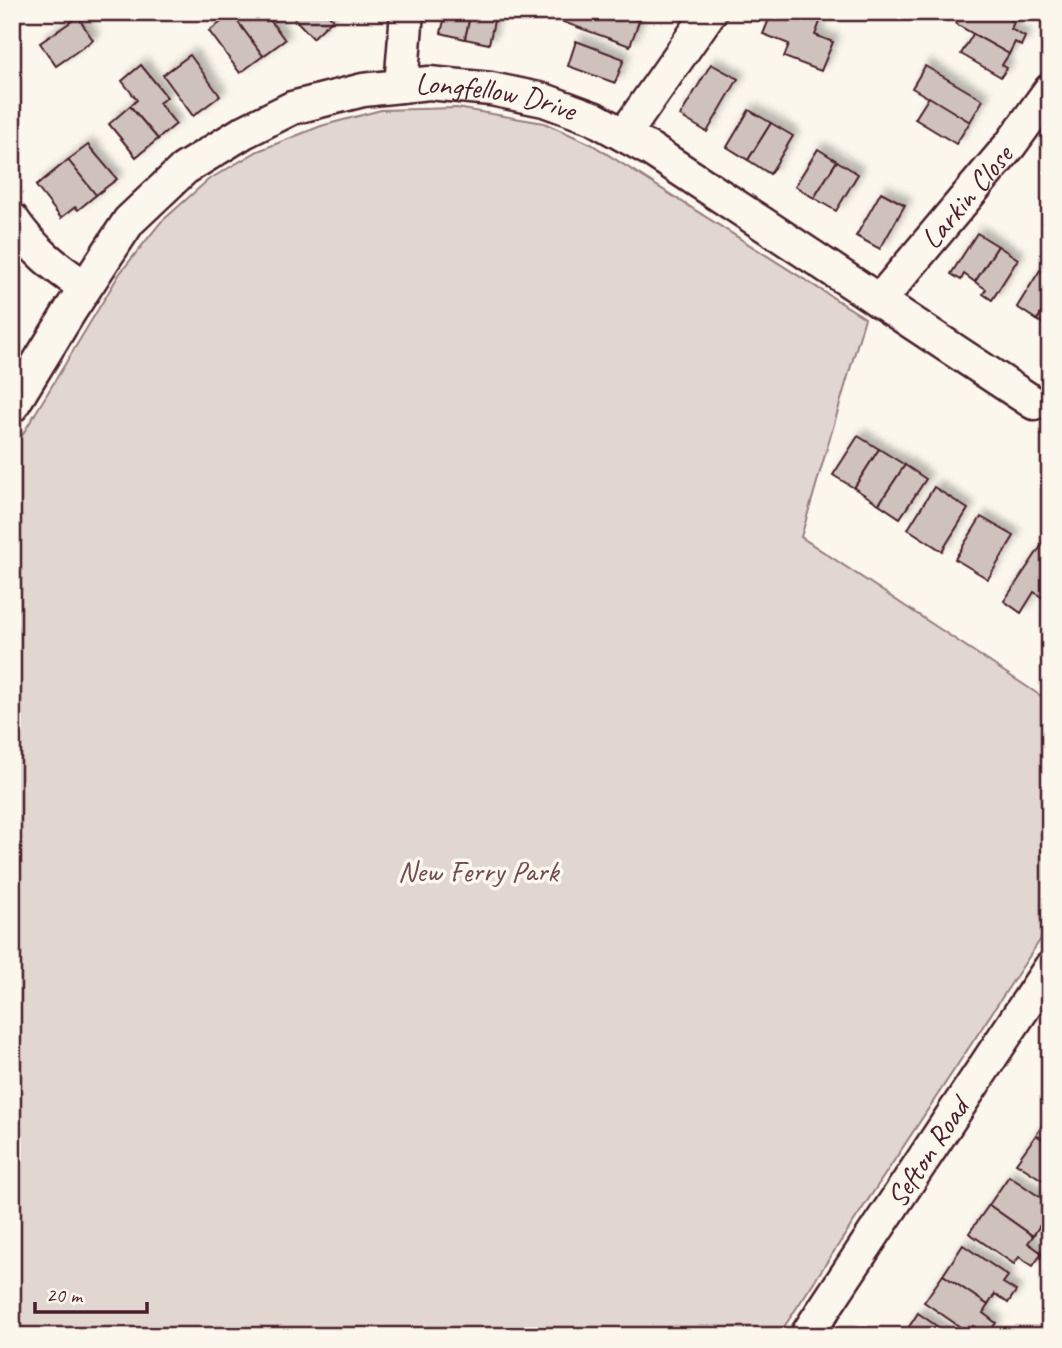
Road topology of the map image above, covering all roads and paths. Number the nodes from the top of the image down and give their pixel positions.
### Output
1 (407, 12) edge
2 (710, 12) edge
3 (401, 86) junction
4 (1050, 90) edge
5 (624, 135) junction
6 (12, 219) edge
7 (85, 287) junction
8 (879, 301) junction
9 (1034, 403) dead end
10 (12, 406) edge
11 (1050, 968) edge
12 (806, 1336) edge

1 - 3 street
2 - 5 street
3 - 5 street, Longfellow Drive
3 - 7 street, Longfellow Drive
4 - 8 street, Larkin Close
5 - 8 street, Longfellow Drive
6 - 7 street
7 - 10 street, Longfellow Drive
8 - 9 street, Longfellow Drive
11 - 12 street, Sefton Road

